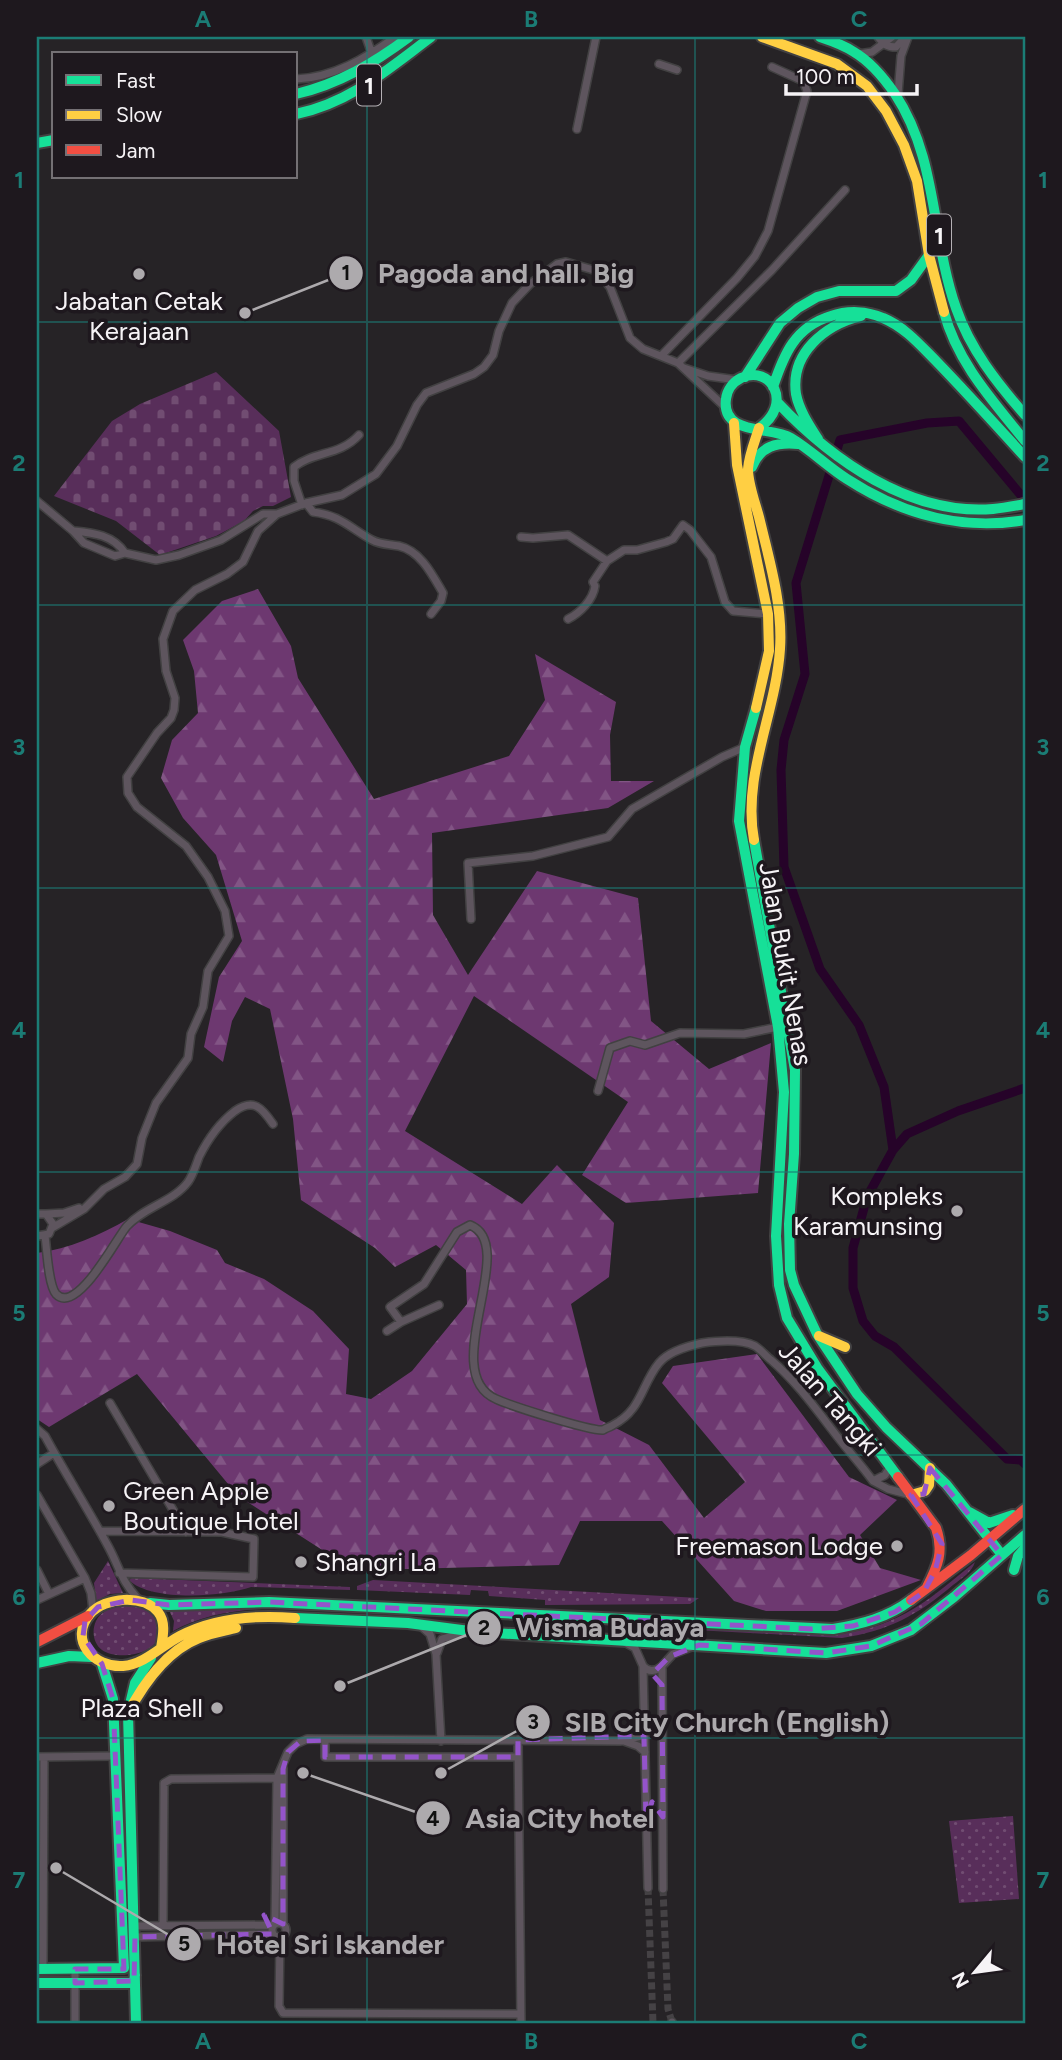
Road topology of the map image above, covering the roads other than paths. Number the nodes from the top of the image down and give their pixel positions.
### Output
1 (366, 37) edge
2 (395, 37) edge
3 (409, 37) edge
4 (431, 37) edge
5 (596, 37) edge
6 (762, 37) edge
7 (820, 37) edge
8 (892, 37) edge
9 (906, 37) edge
10 (881, 40) edge
11 (372, 54) junction
12 (858, 54) junction
13 (660, 64) dead end
14 (772, 66) dead end
15 (677, 69) dead end
16 (298, 79) edge
17 (317, 90) junction
18 (298, 94) edge
19 (347, 97) junction
20 (899, 103) junction
21 (298, 114) edge
22 (577, 129) dead end
23 (845, 190) dead end
24 (929, 255) junction
25 (875, 315) junction
26 (661, 356) junction
27 (681, 365) junction
28 (741, 379) junction
29 (773, 387) junction
30 (1008, 395) junction
31 (778, 403) junction
32 (726, 408) junction
33 (1025, 408) edge
34 (1025, 415) edge
35 (734, 423) junction
36 (804, 426) junction
37 (759, 428) junction
38 (359, 435) dead end
39 (783, 439) junction
40 (1025, 441) edge
41 (1025, 457) edge
42 (751, 484) junction
43 (37, 501) edge
44 (304, 504) junction
45 (1025, 504) edge
46 (277, 514) junction
47 (1025, 520) edge
48 (73, 531) junction
49 (521, 537) dead end
50 (125, 553) junction
51 (607, 561) junction
52 (431, 614) dead end
53 (768, 614) junction
54 (568, 619) dead end
55 (745, 747) junction
56 (471, 919) dead end
57 (778, 1027) junction
58 (598, 1091) dead end
59 (273, 1124) dead end
60 (86, 1205) junction
61 (40, 1212) edge
62 (52, 1228) junction
63 (41, 1236) edge
64 (439, 1305) dead end
65 (401, 1322) junction
66 (387, 1331) dead end
67 (817, 1334) junction
68 (845, 1347) dead end
69 (832, 1358) junction
70 (110, 1403) dead end
71 (858, 1423) junction
72 (37, 1429) edge
73 (54, 1453) junction
74 (37, 1464) edge
75 (890, 1467) junction
76 (930, 1468) junction
77 (873, 1481) junction
78 (37, 1495) edge
79 (911, 1495) junction
80 (1023, 1510) edge
81 (969, 1512) junction
82 (100, 1531) junction
83 (186, 1532) junction
84 (1025, 1535) edge
85 (990, 1539) junction
86 (1025, 1548) edge
87 (1002, 1555) junction
88 (37, 1570) edge
89 (1014, 1570) dead end
90 (119, 1573) junction
91 (85, 1578) junction
92 (924, 1592) junction
93 (49, 1594) junction
94 (37, 1600) edge
95 (144, 1601) junction
96 (90, 1613) junction
97 (262, 1617) junction
98 (419, 1626) junction
99 (473, 1632) junction
100 (37, 1642) edge
101 (622, 1642) junction
102 (699, 1645) junction
103 (157, 1652) junction
104 (436, 1654) junction
105 (92, 1657) junction
106 (37, 1663) edge
107 (102, 1664) junction
108 (643, 1666) junction
109 (662, 1666) junction
110 (662, 1685) junction
111 (643, 1686) junction
112 (128, 1713) junction
113 (645, 1735) junction
114 (325, 1740) junction
115 (518, 1740) junction
116 (441, 1741) junction
117 (621, 1741) junction
118 (645, 1752) junction
119 (115, 1756) junction
120 (41, 1757) edge
121 (285, 1757) junction
122 (518, 1757) junction
123 (277, 1778) junction
124 (41, 1782) edge
125 (663, 1817) junction
126 (646, 1819) junction
127 (647, 1859) junction
128 (663, 1859) junction
129 (648, 1888) tunnel mouth
130 (663, 1889) tunnel mouth
131 (277, 1924) junction
132 (163, 1926) junction
133 (135, 1931) junction
134 (276, 1936) junction
135 (40, 1939) edge
136 (40, 1969) edge
137 (75, 1969) junction
138 (136, 1972) junction
139 (37, 1983) edge
140 (75, 1983) junction
141 (520, 2014) junction
142 (75, 2023) edge
143 (136, 2023) edge
144 (521, 2023) edge

1 - 11 street
2 - 11 street
3 - 17 main road, 1
4 - 19 main road, 1
5 - 22 street
6 - 24 main road, 1
7 - 12 main road, 1
8 - 10 street
9 - 10 street
9 - 20 street
10 - 12 street
11 - 16 street
12 - 20 main road, 1
13 - 15 street
14 - 26 street
17 - 18 main road, 1
17 - 19 main road
19 - 21 main road, 1
20 - 30 main road, 1
23 - 27 street
24 - 28 main road
24 - 40 main road, 1
25 - 29 main road
25 - 36 main road
25 - 41 main road
26 - 27 street
26 - 44 street
27 - 28 street
27 - 32 street
28 - 29 main road
28 - 32 main road
29 - 31 main road
30 - 33 main road
30 - 34 main road, 1
31 - 36 main road
31 - 37 main road
32 - 35 main road
35 - 37 main road
35 - 53 main road, Jalan Bukit Nenas
36 - 45 main road
37 - 39 main road
37 - 42 main road, Jalan Bukit Nenas
38 - 44 street
39 - 42 main road
39 - 47 main road
42 - 67 main road, Jalan Bukit Nenas
43 - 48 street
44 - 46 street
44 - 52 street
46 - 50 street
46 - 60 street
48 - 50 street
48 - 50 street
49 - 51 street
51 - 53 street
51 - 54 street
53 - 55 main road, Jalan Bukit Nenas
55 - 56 street
55 - 57 main road, Jalan Bukit Nenas
57 - 58 street
57 - 71 main road, Jalan Bukit Nenas
59 - 63 street
60 - 61 street
60 - 62 street
61 - 62 street
62 - 63 street
64 - 65 street
65 - 66 street
65 - 77 street, Jalan Tangki
67 - 68 main road
67 - 69 main road, Jalan Bukit Nenas
69 - 71 main road
69 - 76 main road, Jalan Bukit Nenas
70 - 83 street
71 - 75 main road, Jalan Bukit Nenas
72 - 73 street
73 - 74 street
73 - 82 street
75 - 77 street, Jalan Tangki
75 - 79 main road, Jalan Bukit Nenas
76 - 79 main road
76 - 81 main road, Jalan Bukit Nenas
77 - 79 street, Jalan Tangki
78 - 91 street
79 - 92 main road, Jalan Bukit Nenas
80 - 81 main road
80 - 85 main road
81 - 85 main road, Jalan Bukit Nenas
82 - 83 street
82 - 90 street
83 - 90 street
84 - 87 main road
85 - 87 main road, Jalan Bukit Nenas
85 - 92 main road
86 - 89 main road
87 - 102 main road
88 - 93 street
90 - 95 street
91 - 93 street
91 - 96 street
92 - 95 main road
93 - 94 street
95 - 96 main road
95 - 103 main road
96 - 100 main road
96 - 105 main road
97 - 98 main road
97 - 103 main road
97 - 112 main road
98 - 99 main road
98 - 104 street
99 - 101 main road
99 - 104 street
101 - 102 main road
101 - 108 street
102 - 109 street
103 - 107 main road
103 - 112 main road
104 - 116 street
105 - 106 main road
105 - 107 main road
107 - 119 main road
108 - 109 street
108 - 111 street
109 - 110 street
110 - 111 street
110 - 125 street
111 - 113 street
112 - 133 main road
113 - 117 street
113 - 118 street
114 - 116 street
114 - 121 street
114 - 122 street
115 - 116 street
115 - 117 street
115 - 122 street
117 - 118 street
118 - 126 street
119 - 120 street
119 - 137 main road
120 - 124 street
121 - 123 street
121 - 131 street
122 - 141 street
123 - 131 street
123 - 132 street
124 - 135 street
125 - 126 street
125 - 128 street
126 - 127 street
127 - 128 street
127 - 129 street
128 - 130 street
131 - 132 street
131 - 134 street
131 - 134 street
132 - 133 street
133 - 134 street
133 - 138 main road
134 - 141 street
135 - 136 street
136 - 137 main road
137 - 140 street
138 - 140 main road
138 - 143 main road
139 - 140 main road
140 - 142 street
141 - 144 street

